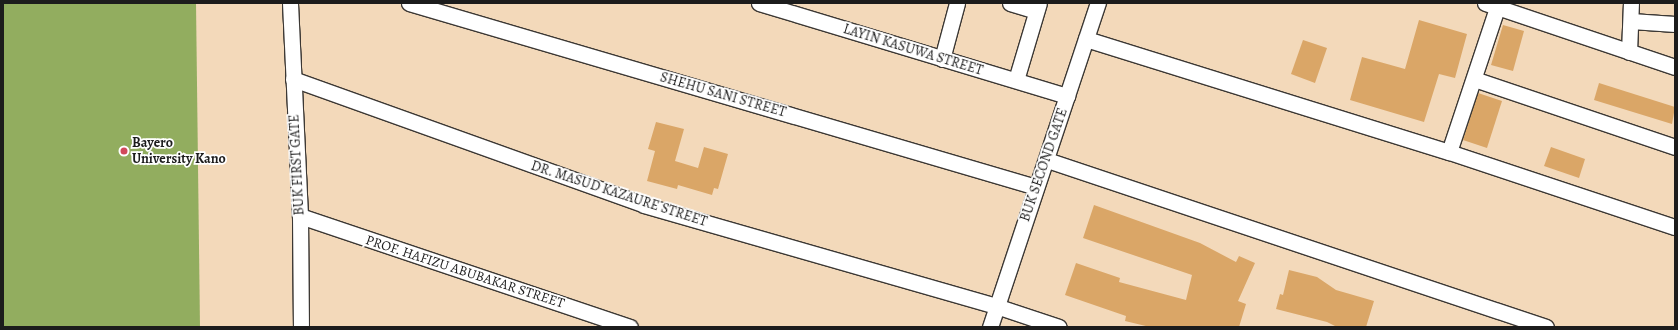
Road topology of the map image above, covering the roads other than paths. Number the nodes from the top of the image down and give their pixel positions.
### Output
1 (290, 3) edge
2 (409, 3) edge
3 (759, 3) edge
4 (957, 3) edge
5 (1010, 3) edge
6 (1098, 3) edge
7 (1631, 3) edge
8 (1491, 5) edge
9 (1038, 7) edge
10 (1630, 21) junction
11 (1675, 24) edge
12 (1086, 38) junction
13 (1629, 52) junction
14 (942, 59) junction
15 (1675, 67) edge
16 (293, 79) junction
17 (1016, 80) junction
18 (1474, 80) junction
19 (1067, 96) junction
20 (1675, 147) edge
21 (1449, 152) junction
22 (1047, 160) junction
23 (1036, 187) junction
24 (300, 216) junction
25 (1675, 227) edge
26 (996, 306) junction
27 (301, 327) edge
28 (630, 327) edge
29 (990, 327) edge
30 (1059, 327) edge
31 (1546, 327) edge

1 - 16 street, BUK FIRST GATE
2 - 23 street, SHEHU SANI STREET
3 - 14 street, LAYIN KASUWA STREET
4 - 14 street
5 - 9 street
6 - 12 street, BUK SECOND GATE
7 - 10 street
8 - 13 street
8 - 18 street
9 - 17 street
10 - 11 street
10 - 13 street
12 - 19 street, BUK SECOND GATE
12 - 21 street
13 - 15 street
14 - 17 street, LAYIN KASUWA STREET
16 - 24 street, BUK FIRST GATE
16 - 26 street, DR. MASUD KAZAURE STREET
17 - 19 street, LAYIN KASUWA STREET
18 - 20 street
18 - 21 street
19 - 22 street, BUK SECOND GATE
21 - 25 street
22 - 23 street, BUK SECOND GATE
22 - 31 street
23 - 26 street, BUK SECOND GATE
24 - 27 street, BUK FIRST GATE
24 - 28 street, PROF. HAFIZU ABUBAKAR STREET
26 - 29 street, BUK SECOND GATE
26 - 30 street, DR. MASUD KAZAURE STREET

